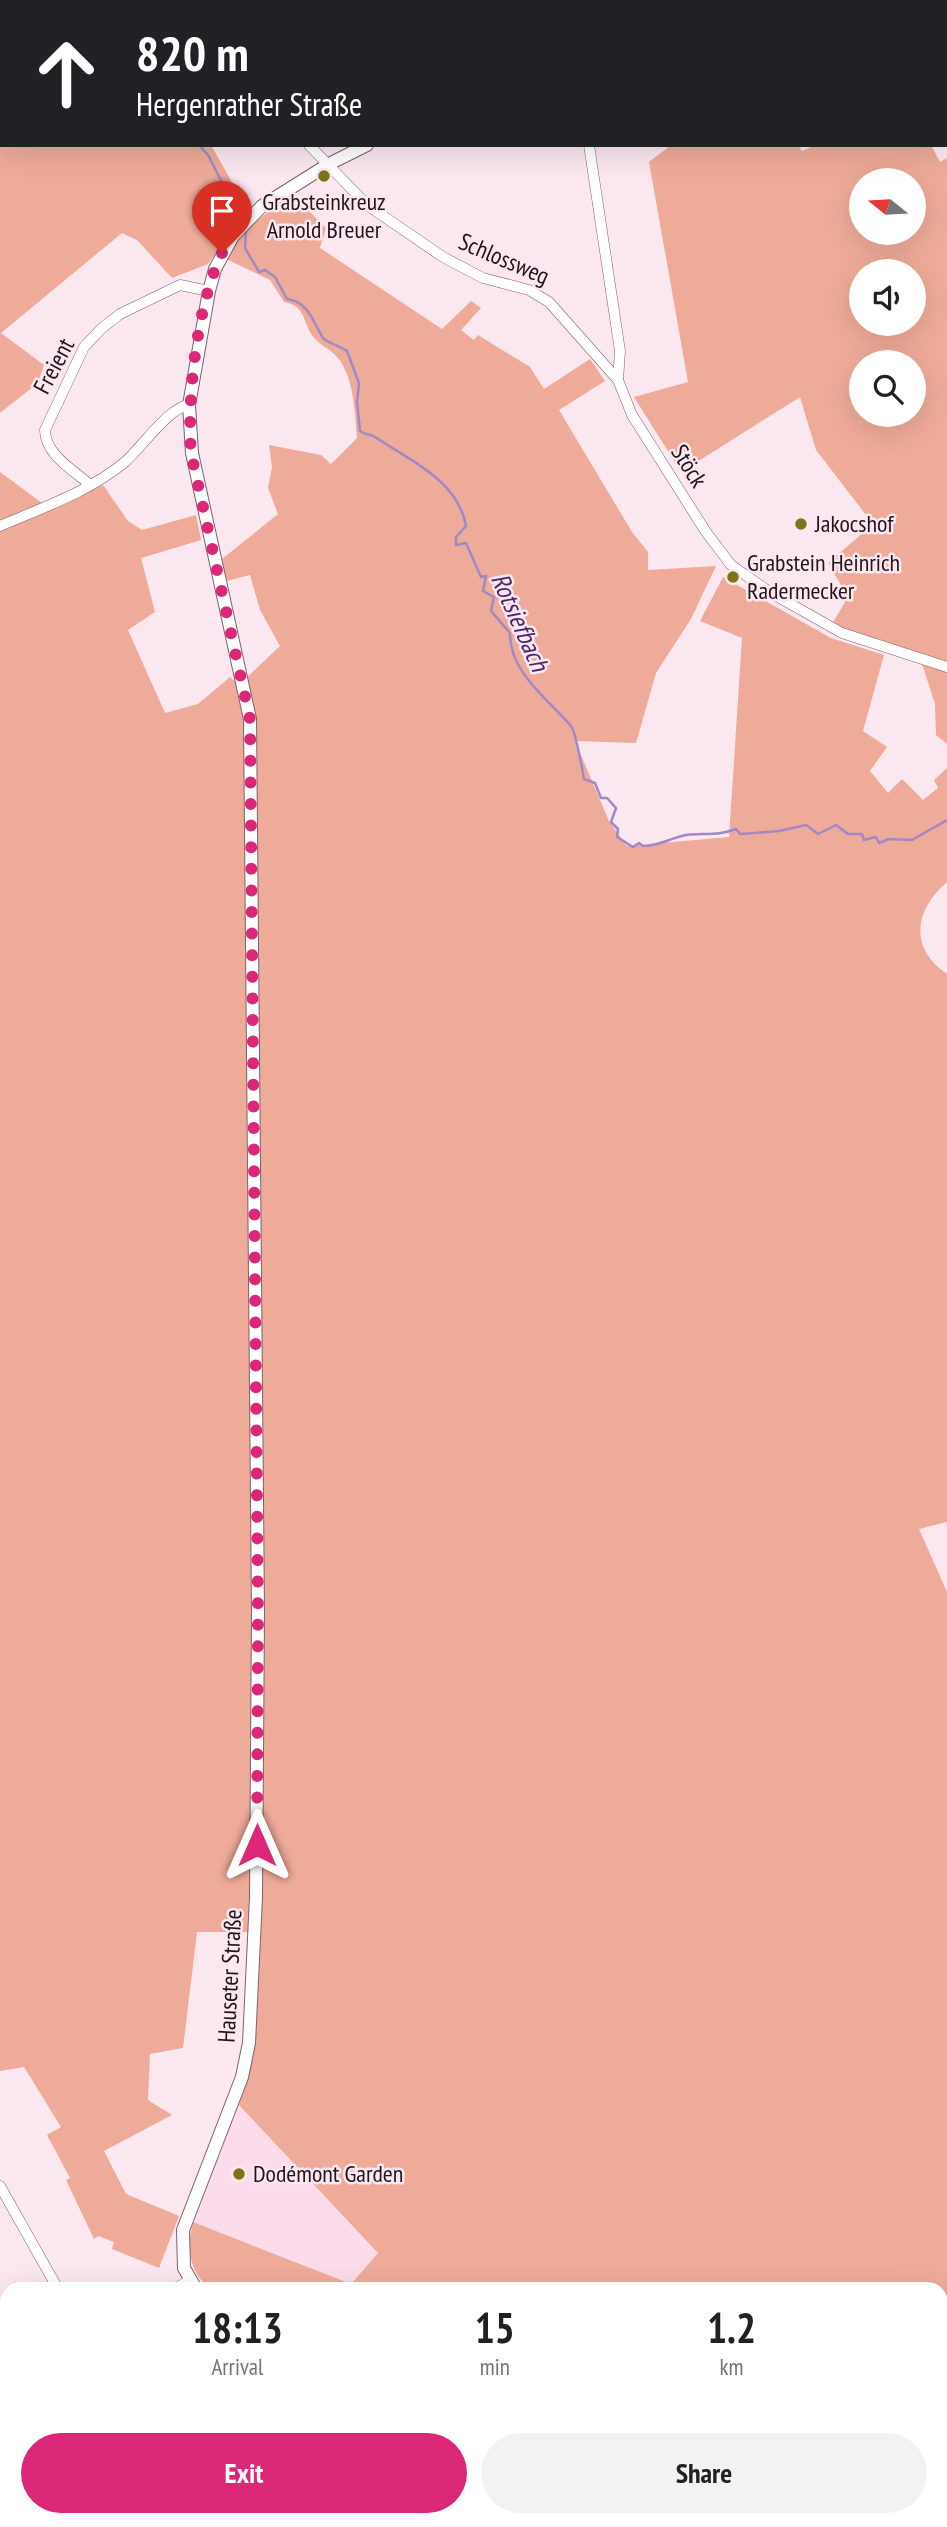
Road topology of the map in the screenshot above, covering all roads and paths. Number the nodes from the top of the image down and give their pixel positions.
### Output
1 (311, 147) edge
2 (363, 147) edge
3 (589, 147) edge
4 (328, 164) junction
5 (209, 291) junction
6 (618, 380) junction
7 (189, 405) junction
8 (89, 484) junction
9 (0, 526) edge
10 (947, 667) edge
11 (0, 2186) edge
12 (54, 2282) edge
13 (191, 2282) edge

1 - 4 street, Schlossweg
2 - 4 street, Hauseter Straße
3 - 6 street, Stöck
4 - 5 street, Hauseter Straße
4 - 6 street, Schlossweg
5 - 7 street, Hauseter Straße
5 - 8 street, Freient
6 - 10 street, Stöck
7 - 8 street
7 - 13 street, Hauseter Straße
8 - 9 street
11 - 12 street

